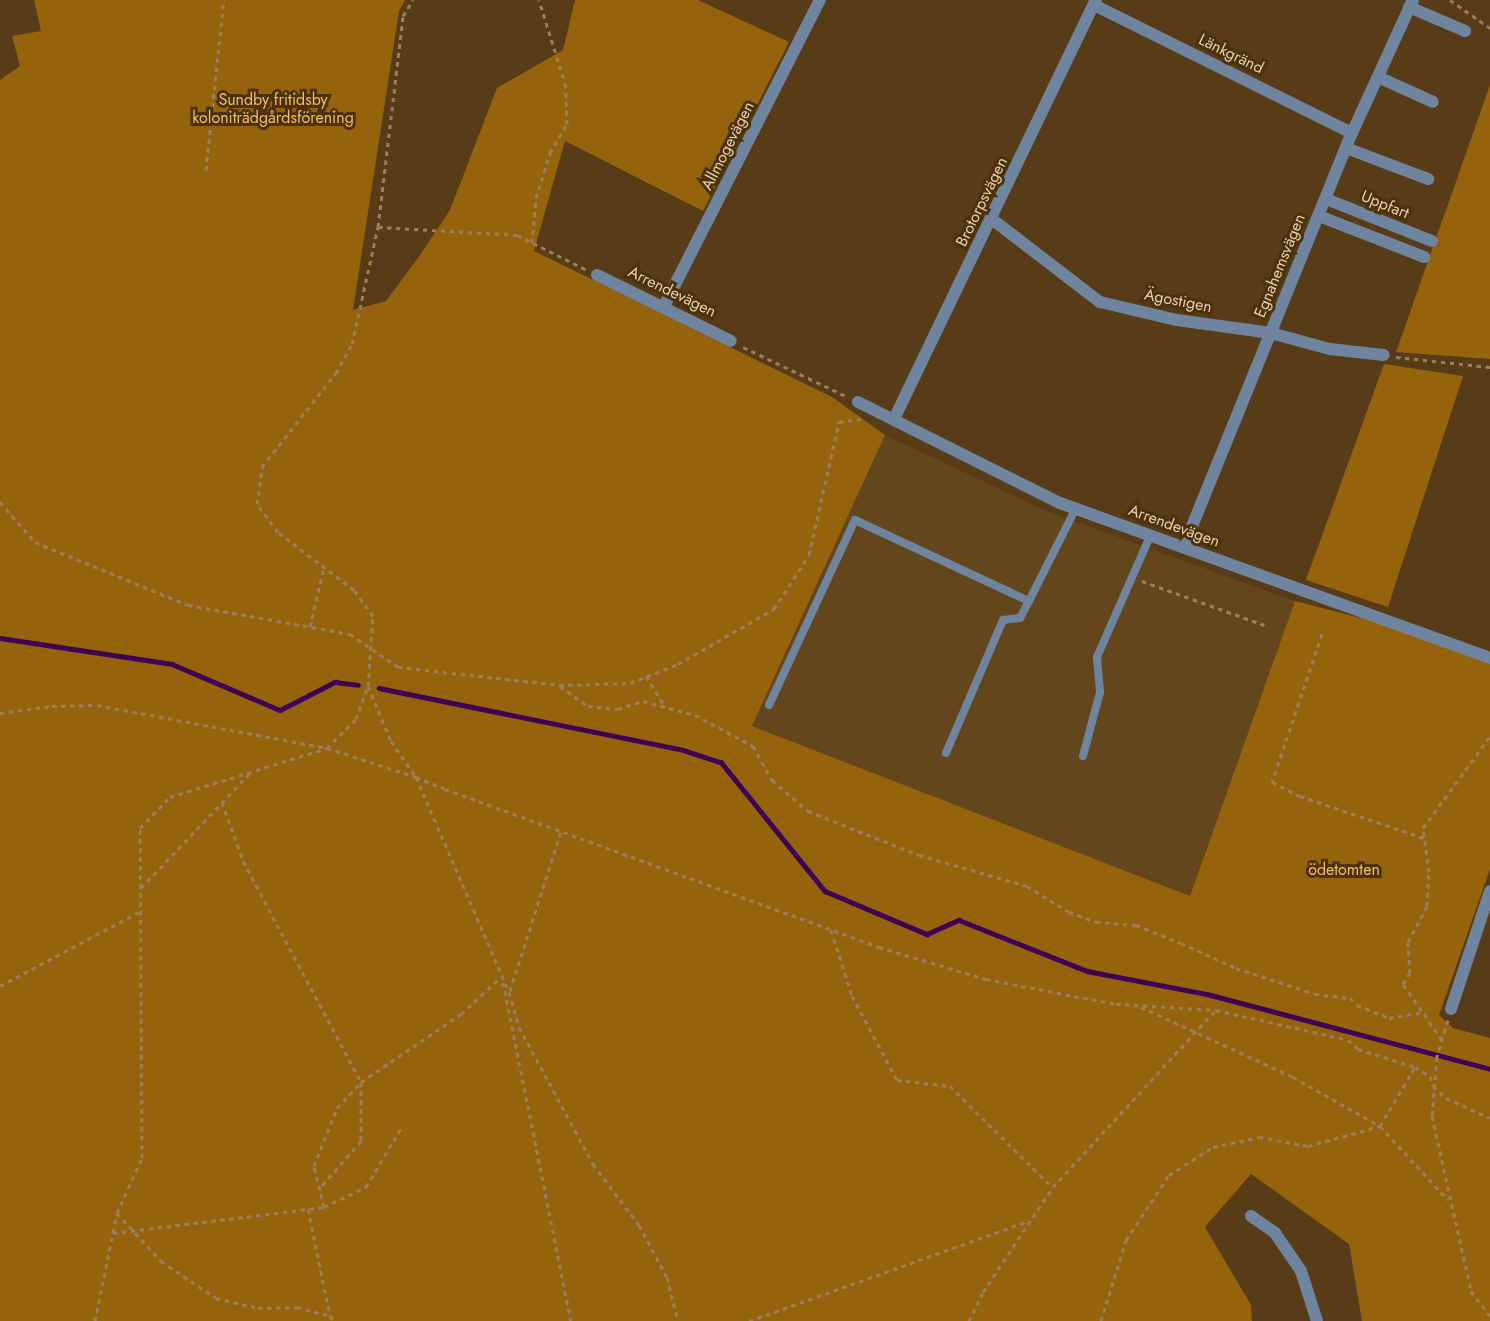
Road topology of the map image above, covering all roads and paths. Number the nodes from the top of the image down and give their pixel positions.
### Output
1 (224, 0) edge
2 (413, 0) edge
3 (539, 0) edge
4 (820, 0) edge
5 (1450, 0) edge
6 (1095, 2) edge
7 (1411, 4) edge
8 (1490, 28) edge
9 (1465, 31) dead end
10 (1378, 77) junction
11 (1433, 102) dead end
12 (1352, 133) junction
13 (1346, 148) junction
14 (206, 170) dead end
15 (1428, 179) dead end
16 (1326, 199) junction
17 (1319, 216) junction
18 (993, 219) junction
19 (378, 227) junction
20 (1432, 241) dead end
21 (532, 243) junction
22 (1424, 257) dead end
23 (597, 274) joint
24 (664, 306) junction
25 (1271, 333) junction
26 (731, 341) joint
27 (1384, 355) joint
28 (1490, 367) edge
29 (858, 402) joint
30 (890, 416) junction
31 (0, 502) edge
32 (1076, 508) junction
33 (1151, 534) junction
34 (1184, 546) junction
35 (324, 567) junction
36 (1132, 577) junction
37 (1029, 601) junction
38 (1264, 625) dead end
39 (310, 627) junction
40 (1322, 634) dead end
41 (371, 648) junction
42 (1490, 658) edge
43 (646, 676) junction
44 (559, 685) junction
45 (368, 686) junction
46 (664, 705) junction
47 (769, 705) dead end
48 (0, 713) edge
49 (1490, 736) edge
50 (327, 748) junction
51 (946, 753) dead end
52 (1083, 756) dead end
53 (253, 770) junction
54 (416, 777) junction
55 (222, 802) junction
56 (562, 828) junction
57 (1427, 839) junction
58 (140, 890) junction
59 (1490, 891) edge
60 (1487, 911) edge
61 (140, 912) junction
62 (831, 930) junction
63 (1175, 941) dead end
64 (1181, 943) junction
65 (502, 976) junction
66 (0, 986) edge
67 (509, 992) junction
68 (1139, 1006) junction
69 (1451, 1009) joint
70 (1216, 1010) junction
71 (1426, 1011) junction
72 (1197, 1030) junction
73 (1442, 1040) junction
74 (1415, 1067) junction
75 (361, 1082) junction
76 (1433, 1086) junction
77 (1490, 1118) edge
78 (1380, 1126) junction
79 (401, 1128) dead end
80 (1053, 1187) junction
81 (319, 1189) junction
82 (1448, 1200) junction
83 (324, 1207) junction
84 (309, 1209) junction
85 (117, 1213) junction
86 (1251, 1215) dead end
87 (1031, 1220) junction
88 (134, 1231) junction
89 (113, 1233) junction
90 (330, 1316) junction
91 (1490, 1316) edge
92 (95, 1321) edge
93 (334, 1321) edge
94 (571, 1321) edge
95 (678, 1321) edge
96 (748, 1321) edge
97 (969, 1321) edge
98 (1101, 1321) edge
99 (1317, 1321) edge

1 - 14 path
2 - 19 path
3 - 21 path
4 - 24 street, Allmogevägen
5 - 8 path
6 - 12 street, Länkgränd
6 - 18 street, Brotorpsvägen
7 - 9 street
7 - 10 street, Egnahemsvägen
10 - 11 street
10 - 12 street, Egnahemsvägen
12 - 13 street, Egnahemsvägen
13 - 15 street
13 - 16 street, Egnahemsvägen
16 - 17 street, Egnahemsvägen
16 - 20 street, Uppfart
17 - 22 street, Uppfart
17 - 25 street, Egnahemsvägen
18 - 25 street, Ägostigen
18 - 30 street, Brotorpsvägen
19 - 21 path
19 - 35 path
21 - 23 path
23 - 24 street, Arrendevägen
24 - 26 street, Arrendevägen
25 - 27 street, Ägostigen
25 - 34 street, Egnahemsvägen
26 - 29 path
27 - 28 path
29 - 30 street, Arrendevägen
30 - 32 street, Arrendevägen
30 - 43 path
31 - 39 path
32 - 33 street, Arrendevägen
32 - 37 lane
33 - 34 street, Arrendevägen
33 - 36 lane
34 - 42 street, Arrendevägen
35 - 39 path
35 - 41 path
36 - 38 path
36 - 52 lane
37 - 47 lane
37 - 51 lane
39 - 41 path
40 - 57 path
41 - 44 path
41 - 45 path
43 - 44 path
43 - 46 path
44 - 46 path
45 - 50 path
45 - 54 path
46 - 64 path
48 - 50 path
49 - 57 path
50 - 53 path
50 - 54 path
53 - 55 path
53 - 58 path
54 - 56 path
54 - 65 path
55 - 58 path
55 - 75 path
56 - 62 path
56 - 67 path
57 - 71 path
58 - 61 path
59 - 60 street
60 - 69 street
61 - 66 path
61 - 85 path
62 - 68 path
62 - 80 path
63 - 64 path
64 - 71 path
65 - 67 path
65 - 75 path
65 - 94 path
67 - 95 path
68 - 70 path
68 - 72 path
69 - 73 path
70 - 72 path
70 - 74 path
71 - 73 path
72 - 78 path
72 - 80 path
73 - 76 path
74 - 76 path
74 - 78 path
75 - 81 path
75 - 81 path
76 - 77 path
76 - 82 path
78 - 82 path
78 - 98 path
79 - 83 path
80 - 87 path
81 - 83 path
82 - 91 path
83 - 84 path
84 - 88 path
84 - 90 path
85 - 88 path
85 - 89 path
86 - 99 street
87 - 96 path
87 - 97 path
88 - 89 path
88 - 90 path
89 - 92 path
90 - 93 path

